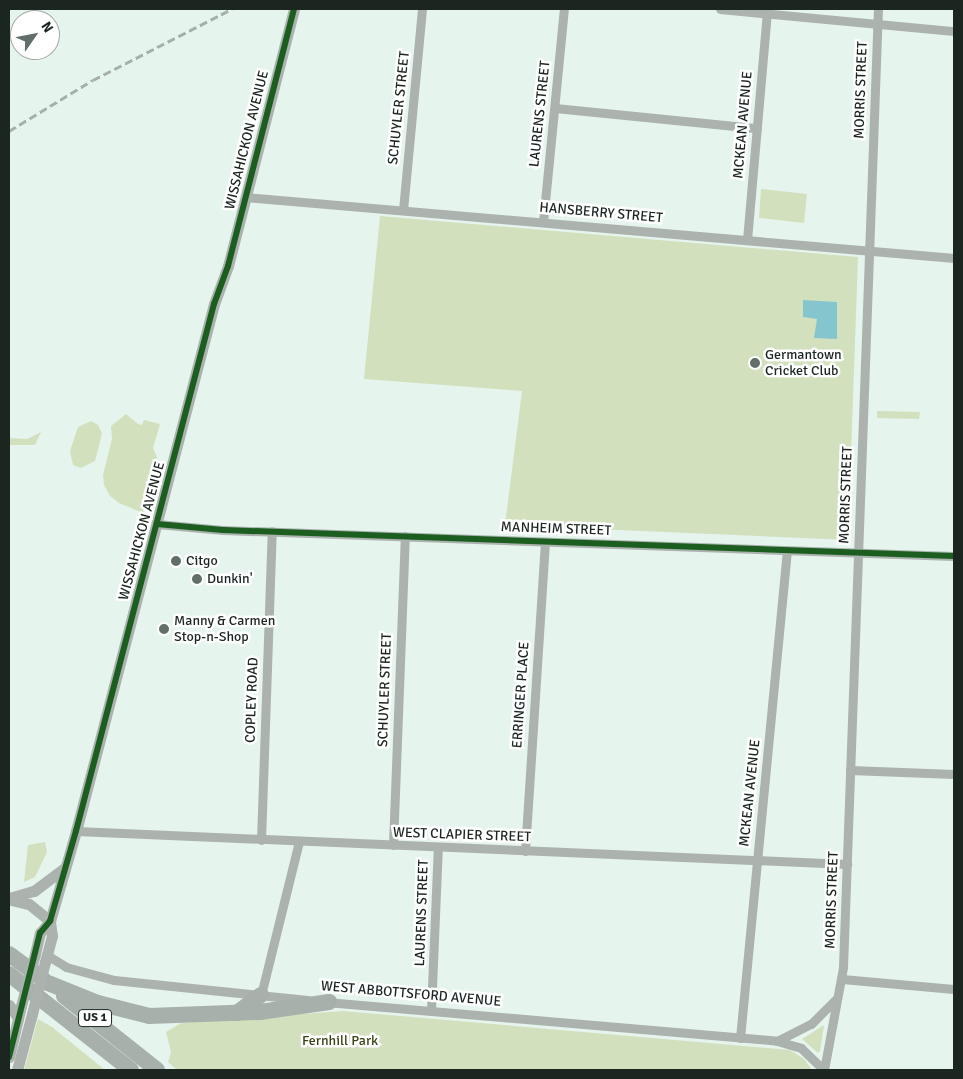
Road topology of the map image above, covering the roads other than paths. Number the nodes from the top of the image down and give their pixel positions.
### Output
1 (294, 9) edge
2 (422, 9) edge
3 (564, 9) edge
4 (720, 9) edge
5 (878, 9) edge
6 (767, 13) junction
7 (877, 24) junction
8 (954, 31) edge
9 (555, 108) junction
10 (757, 128) junction
11 (245, 197) junction
12 (403, 210) junction
13 (544, 222) junction
14 (747, 240) junction
15 (869, 250) junction
16 (954, 258) edge
17 (157, 524) junction
18 (272, 532) junction
19 (405, 536) junction
20 (545, 542) junction
21 (787, 550) junction
22 (858, 553) junction
23 (954, 556) edge
24 (850, 770) junction
25 (954, 774) edge
26 (76, 831) junction
27 (261, 840) junction
28 (299, 841) junction
29 (393, 846) junction
30 (438, 847) junction
31 (525, 851) junction
32 (758, 860) junction
33 (847, 864) junction
34 (66, 866) junction
35 (9, 899) edge
36 (50, 921) junction
37 (9, 954) edge
38 (42, 957) junction
39 (9, 974) edge
40 (842, 979) junction
41 (48, 983) junction
42 (954, 989) edge
43 (261, 995) junction
44 (839, 995) junction
45 (329, 1002) junction
46 (9, 1005) edge
47 (431, 1011) junction
48 (236, 1013) junction
49 (18, 1018) junction
50 (740, 1038) junction
51 (777, 1041) junction
52 (9, 1057) edge
53 (17, 1070) edge
54 (131, 1070) edge
55 (157, 1070) edge
56 (824, 1070) edge

1 - 11 street, WISSAHICKON AVENUE
2 - 12 street, SCHUYLER STREET
3 - 9 street, LAURENS STREET
4 - 6 street
5 - 7 street, MORRIS STREET
6 - 7 street
6 - 10 street, MCKEAN AVENUE
7 - 8 street
7 - 15 street, MORRIS STREET
9 - 10 street
9 - 13 street, LAURENS STREET
10 - 14 street, MCKEAN AVENUE
11 - 12 street, HANSBERRY STREET
11 - 17 street, WISSAHICKON AVENUE
12 - 13 street, HANSBERRY STREET
13 - 14 street, HANSBERRY STREET
14 - 15 street, HANSBERRY STREET
15 - 16 street, HANSBERRY STREET
15 - 22 street, MORRIS STREET
17 - 18 street, MANHEIM STREET
17 - 26 street, WISSAHICKON AVENUE
18 - 19 street, MANHEIM STREET
18 - 27 street, COPLEY ROAD
19 - 20 street, MANHEIM STREET
19 - 29 street, SCHUYLER STREET
20 - 21 street, MANHEIM STREET
20 - 31 street, ERRINGER PLACE
21 - 22 street, MANHEIM STREET
21 - 32 street, MCKEAN AVENUE
22 - 23 street, MANHEIM STREET
22 - 24 street, MORRIS STREET
24 - 25 street
24 - 33 street, MORRIS STREET
26 - 27 street, WEST CLAPIER STREET
26 - 34 street, WISSAHICKON AVENUE
27 - 28 street, WEST CLAPIER STREET
28 - 29 street, WEST CLAPIER STREET
28 - 43 street
29 - 30 street, WEST CLAPIER STREET
30 - 31 street, WEST CLAPIER STREET
30 - 47 street, LAURENS STREET
31 - 32 street, WEST CLAPIER STREET
32 - 33 street, WEST CLAPIER STREET
32 - 50 street, MCKEAN AVENUE
33 - 40 street, MORRIS STREET
34 - 35 street
34 - 36 street, WISSAHICKON AVENUE
35 - 36 street
36 - 38 street, WISSAHICKON AVENUE
37 - 41 highway, US 1
38 - 43 street, WEST ABBOTTSFORD AVENUE
38 - 49 street, WISSAHICKON AVENUE, bridge
38 - 53 street, WISSAHICKON AVENUE, bridge
39 - 54 highway, US 1
40 - 42 street
40 - 44 street, MORRIS STREET
41 - 48 highway
41 - 55 highway, US 1
43 - 45 street, WEST ABBOTTSFORD AVENUE
43 - 48 highway
44 - 51 street
44 - 56 street, MORRIS STREET
45 - 47 street, WEST ABBOTTSFORD AVENUE
45 - 48 highway
46 - 49 street
47 - 50 street, WEST ABBOTTSFORD AVENUE
49 - 52 street, WISSAHICKON AVENUE
50 - 51 street, WEST ABBOTTSFORD AVENUE
51 - 56 street, WEST ABBOTTSFORD AVENUE

